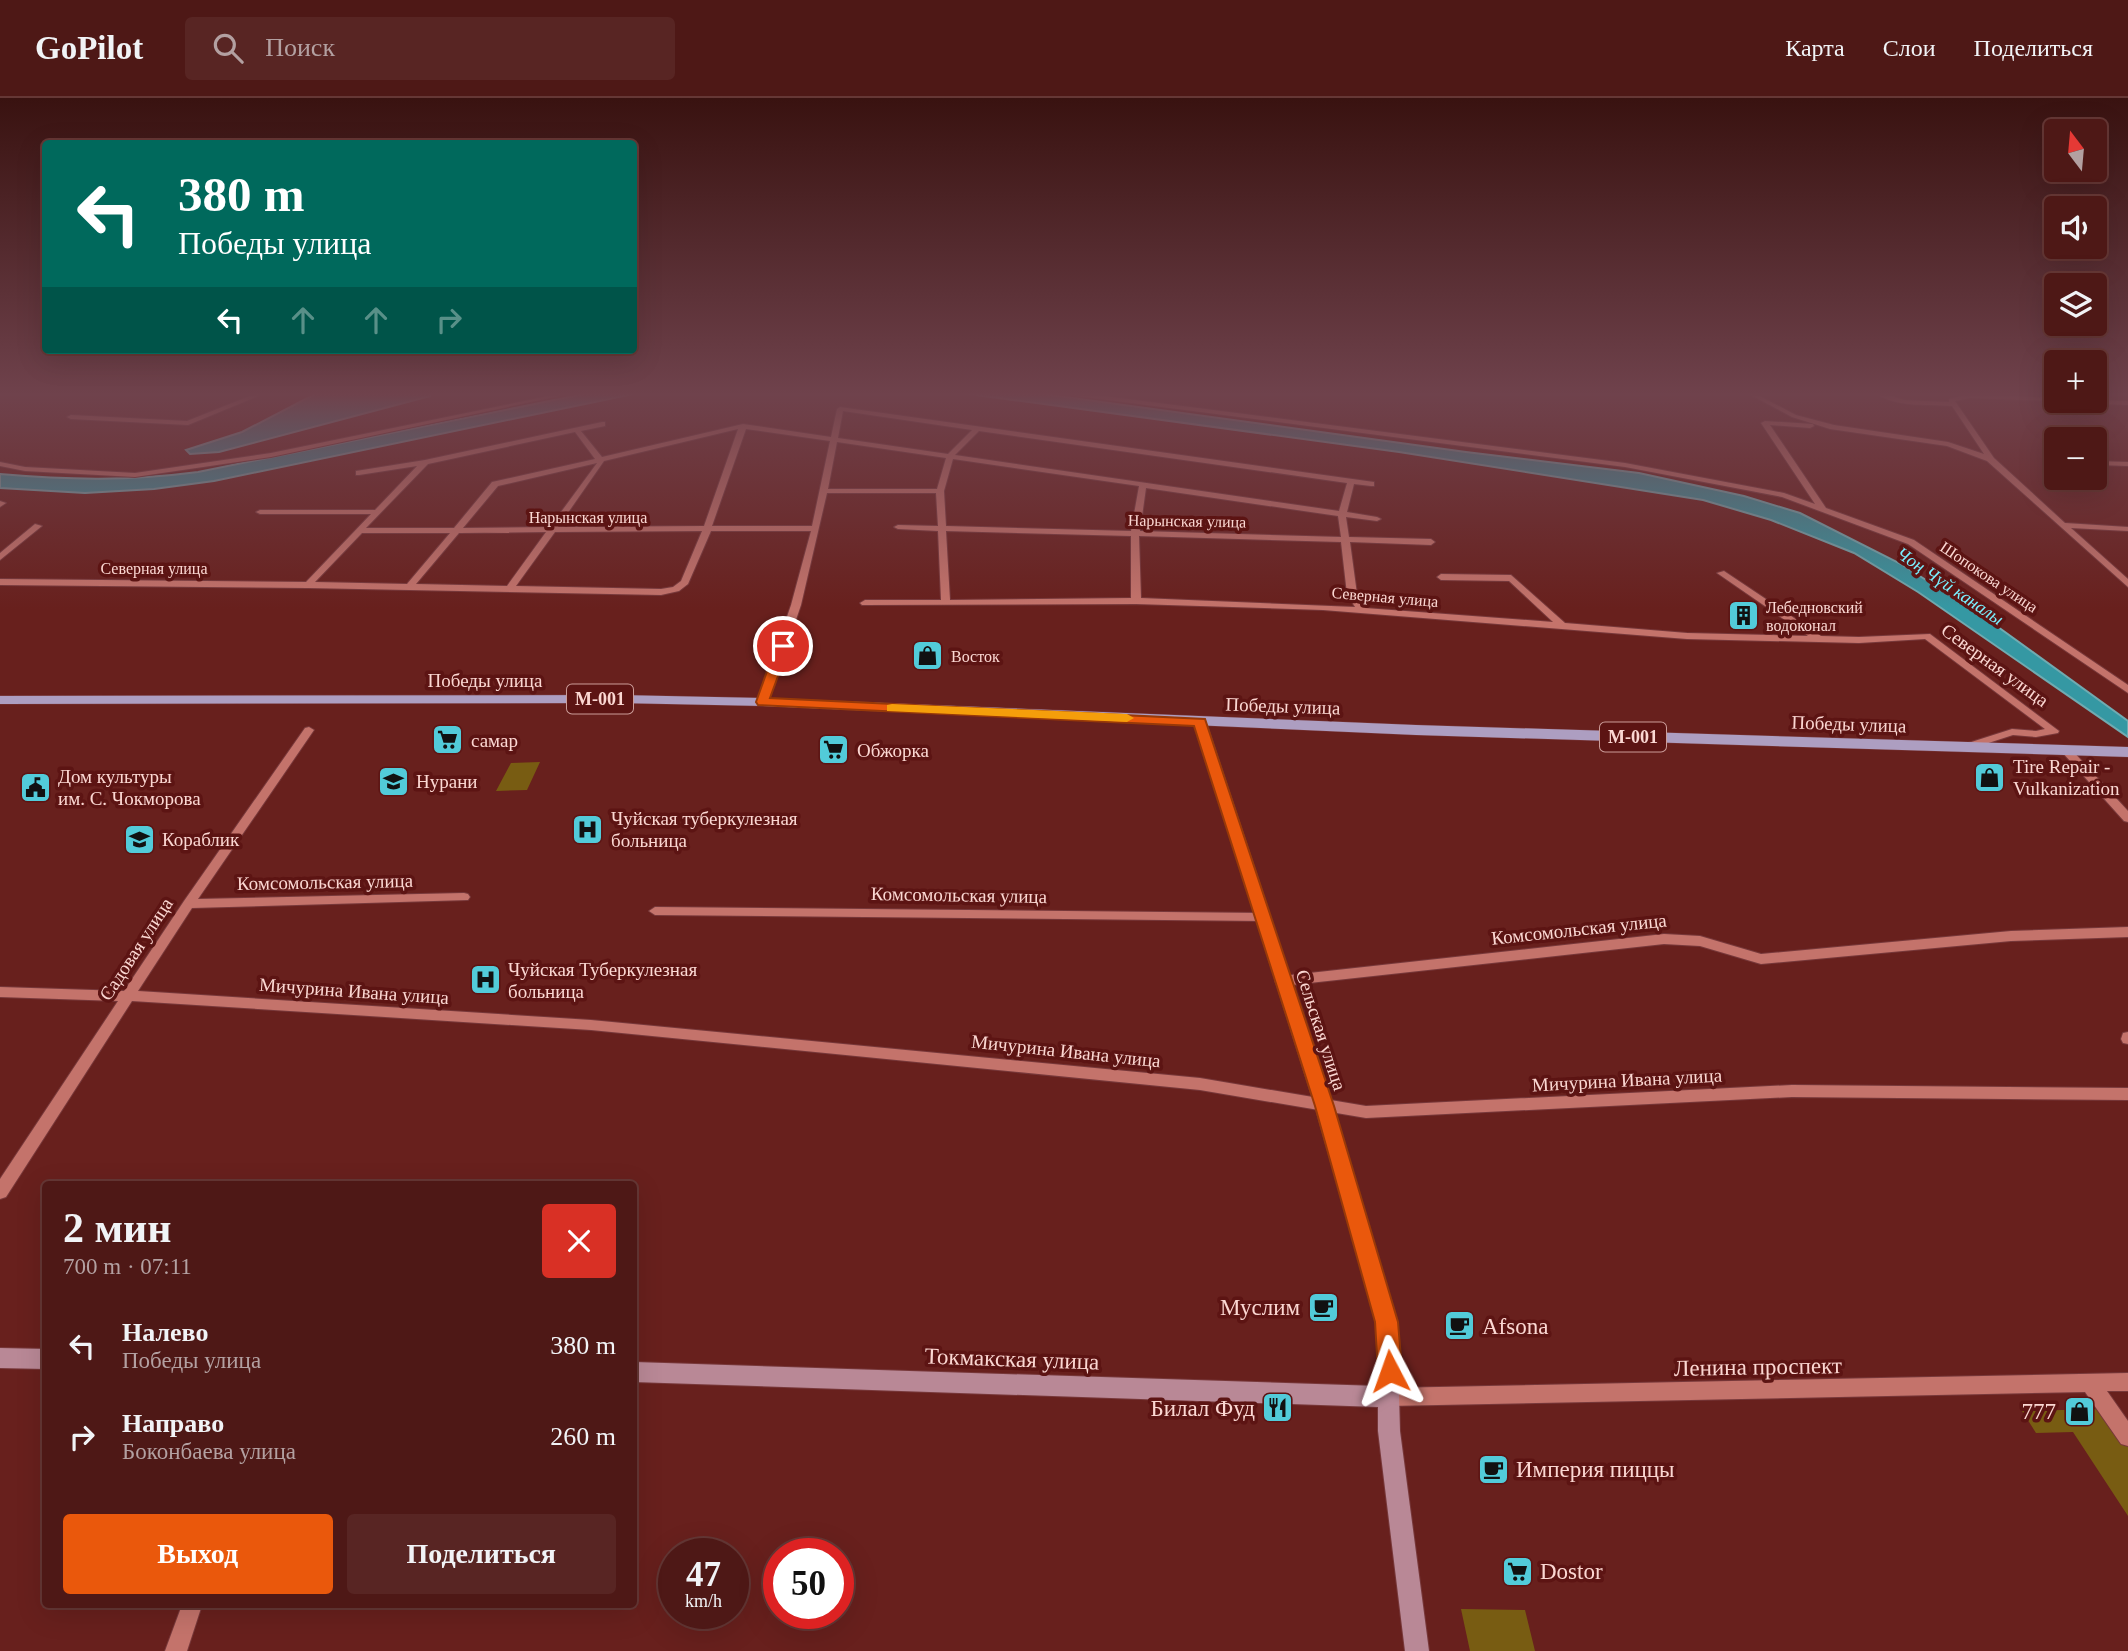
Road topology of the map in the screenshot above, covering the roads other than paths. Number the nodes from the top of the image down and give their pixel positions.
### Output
1 (2, 464) edge
2 (207, 464) edge
3 (410, 464) edge
4 (423, 464) edge
5 (580, 464) edge
6 (600, 464) edge
7 (730, 464) edge
8 (828, 464) edge
9 (948, 464) edge
10 (1014, 464) edge
11 (1235, 464) edge
12 (1614, 464) edge
13 (1792, 464) edge
14 (1997, 464) edge
15 (359, 473) dead end
16 (1351, 481) junction
17 (1143, 484) junction
18 (1371, 484) dead end
19 (823, 491) junction
20 (940, 491) junction
21 (1822, 509) junction
22 (260, 512) dead end
23 (377, 512) junction
24 (1342, 514) junction
25 (1377, 519) dead end
26 (2063, 525) junction
27 (38, 526) dead end
28 (898, 527) dead end
29 (942, 527) junction
30 (816, 528) junction
31 (2128, 529) edge
32 (707, 530) junction
33 (360, 531) junction
34 (456, 531) junction
35 (550, 532) junction
36 (1135, 534) junction
37 (1344, 538) junction
38 (1430, 542) dead end
39 (0, 557) edge
40 (1721, 573) dead end
41 (1441, 577) dead end
42 (0, 582) edge
43 (309, 584) junction
44 (2128, 584) edge
45 (410, 586) junction
46 (510, 588) junction
47 (1136, 601) junction
48 (865, 603) dead end
49 (946, 603) junction
50 (1362, 611) junction
51 (1563, 627) junction
52 (1820, 639) junction
53 (2128, 690) edge
54 (0, 700) edge
55 (762, 702) junction
56 (1200, 722) junction
57 (309, 730) dead end
58 (1966, 747) junction
59 (2066, 750) junction
60 (2128, 752) edge
61 (2128, 818) edge
62 (464, 897) dead end
63 (188, 904) junction
64 (655, 911) dead end
65 (1263, 917) junction
66 (2128, 932) edge
67 (1282, 981) junction
68 (0, 992) edge
69 (129, 996) junction
70 (2128, 1094) edge
71 (1324, 1106) junction
72 (0, 1192) edge
73 (0, 1358) edge
74 (42, 1359) edge
75 (637, 1372) edge
76 (2128, 1382) edge
77 (2090, 1383) junction
78 (1388, 1397) junction
79 (2128, 1437) edge
80 (191, 1608) edge
81 (176, 1651) edge
82 (1418, 1651) edge

1 - 2 street
3 - 15 street
4 - 23 street
5 - 34 street
6 - 35 street
7 - 32 street
8 - 19 street
9 - 20 street
10 - 17 street
11 - 16 street
12 - 21 street, Шопокова улица
13 - 21 street
14 - 26 street
16 - 18 street
16 - 24 street
17 - 24 street
17 - 36 street
19 - 20 street
19 - 30 street
20 - 29 street
21 - 53 street, Шопокова улица
22 - 23 street
23 - 33 street
24 - 25 street
24 - 37 street
26 - 31 street
26 - 44 street
27 - 39 street
28 - 29 street, Нарынская улица
29 - 36 street, Нарынская улица
29 - 49 street
30 - 32 street, Нарынская улица
30 - 55 street
32 - 35 street, Нарынская улица
32 - 46 street, Северная улица
33 - 34 street, Нарынская улица
33 - 43 street
34 - 35 street, Нарынская улица
34 - 45 street
35 - 46 street
36 - 37 street, Нарынская улица
36 - 47 street
37 - 38 street, Нарынская улица
37 - 50 street
40 - 52 street
41 - 51 street
42 - 43 street, Северная улица
43 - 45 street, Северная улица
45 - 46 street, Северная улица
47 - 49 street, Северная улица
47 - 50 street, Северная улица
48 - 49 street, Северная улица
50 - 51 street, Северная улица
51 - 52 street, Северная улица
52 - 58 street, Северная улица
54 - 55 main road, Победы улица / М-001
55 - 56 main road, Победы улица / М-001
56 - 58 main road, Победы улица / М-001
56 - 65 main road, Сельская улица
57 - 63 street, Садовая улица
58 - 59 main road, Победы улица / М-001
59 - 60 main road, Победы улица / М-001
59 - 61 street
62 - 63 street, Комсомольская улица
63 - 69 street, Садовая улица
64 - 65 street, Комсомольская улица
65 - 67 main road, Сельская улица
66 - 67 street, Комсомольская улица
67 - 71 main road, Сельская улица
68 - 69 street, Мичурина Ивана улица
69 - 71 street, Мичурина Ивана улица
69 - 72 street, Садовая улица
70 - 71 street, Мичурина Ивана улица
71 - 78 main road, Сельская улица
73 - 74 main road
75 - 78 main road, Токмакская улица
76 - 77 street, Ленина проспект
77 - 78 street, Ленина проспект
77 - 79 street
78 - 82 main road, Сельская улица
80 - 81 street

